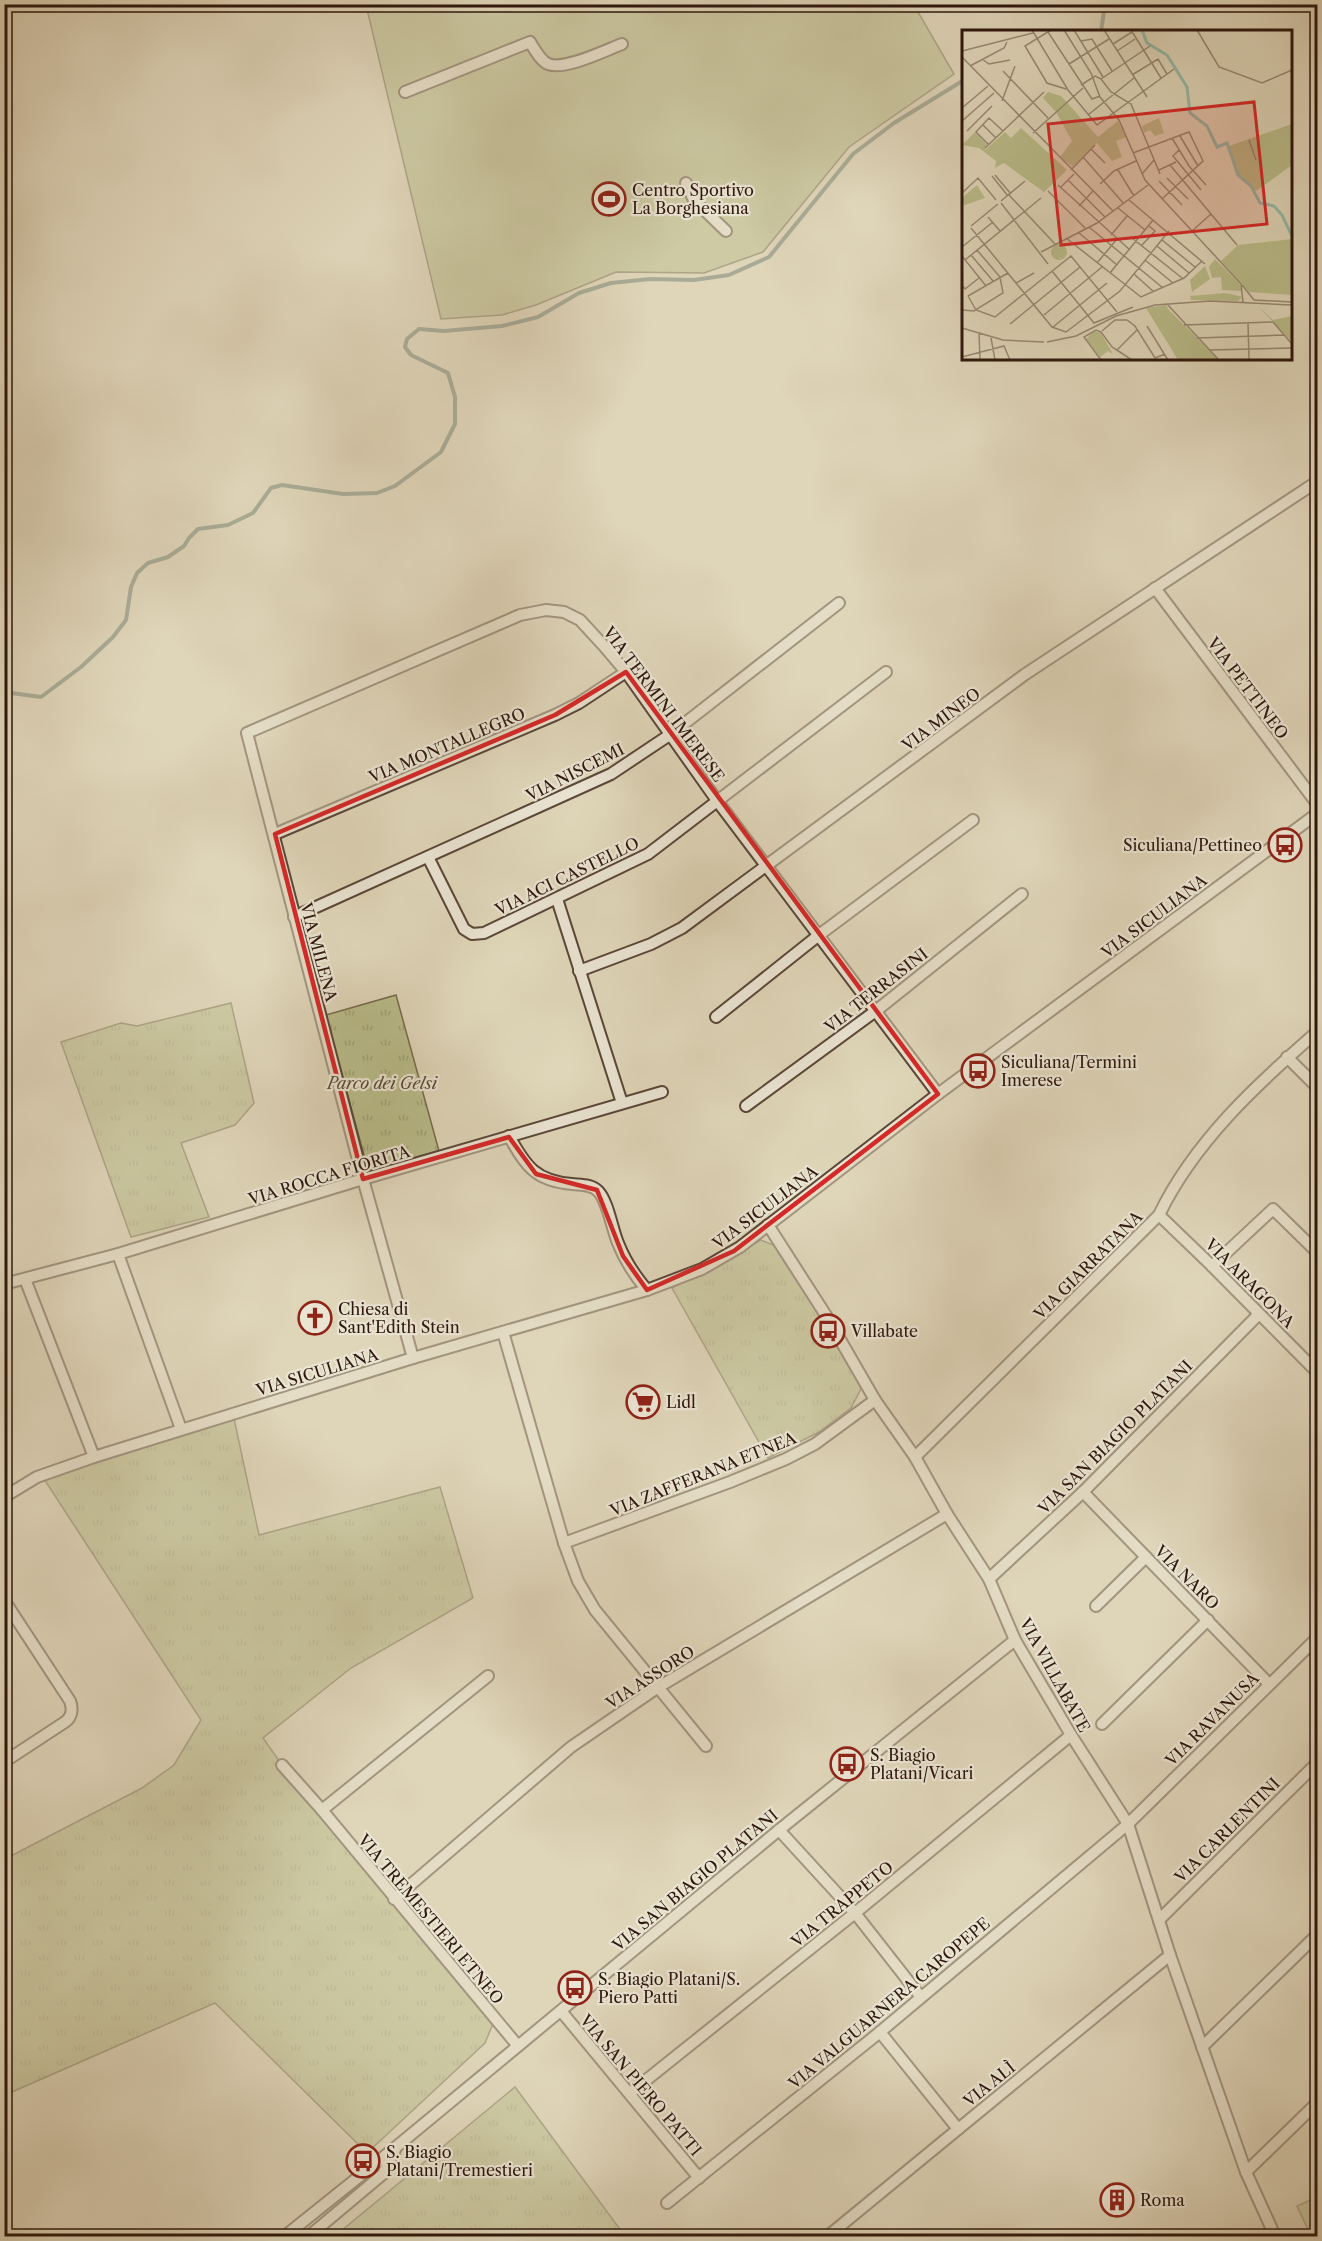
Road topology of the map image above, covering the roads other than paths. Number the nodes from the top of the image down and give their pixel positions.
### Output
1 (622, 44) dead end
2 (405, 92) dead end
3 (686, 183) dead end
4 (726, 231) dead end
5 (1317, 481) edge
6 (1155, 588) junction
7 (839, 603) dead end
8 (626, 672) junction
9 (886, 672) dead end
10 (247, 733) joint
11 (671, 734) junction
12 (718, 802) junction
13 (1317, 805) edge
14 (1317, 813) edge
15 (973, 820) dead end
16 (274, 834) junction
17 (429, 857) junction
18 (767, 867) junction
19 (1023, 894) dead end
20 (557, 899) junction
21 (294, 917) junction
22 (819, 935) junction
23 (579, 971) junction
24 (877, 1010) junction
25 (716, 1017) dead end
26 (1317, 1031) edge
27 (1287, 1057) junction
28 (1317, 1088) edge
29 (662, 1092) dead end
30 (938, 1094) junction
31 (622, 1103) junction
32 (746, 1106) dead end
33 (509, 1136) junction
34 (363, 1179) junction
35 (1159, 1215) junction
36 (768, 1225) junction
37 (1317, 1253) edge
38 (118, 1254) junction
39 (1212, 1266) junction
40 (26, 1280) junction
41 (4, 1284) edge
42 (647, 1290) junction
43 (1259, 1314) junction
44 (503, 1332) junction
45 (413, 1358) junction
46 (1317, 1374) edge
47 (875, 1400) junction
48 (181, 1430) junction
49 (94, 1457) junction
50 (915, 1457) junction
51 (1083, 1492) junction
52 (4, 1497) edge
53 (947, 1514) junction
54 (564, 1543) junction
55 (1146, 1557) junction
56 (989, 1579) junction
57 (4, 1600) edge
58 (1096, 1606) dead end
59 (1208, 1620) junction
60 (1317, 1637) edge
61 (1015, 1640) junction
62 (488, 1676) dead end
63 (1269, 1684) junction
64 (657, 1688) junction
65 (1102, 1724) dead end
66 (1071, 1735) junction
67 (706, 1746) dead end
68 (4, 1762) edge
69 (1317, 1762) edge
70 (282, 1765) dead end
71 (322, 1810) junction
72 (1128, 1824) junction
73 (779, 1830) junction
74 (394, 1899) junction
75 (855, 1913) junction
76 (1159, 1920) junction
77 (1317, 1934) edge
78 (1170, 1955) junction
79 (920, 1996) junction
80 (561, 2011) junction
81 (880, 2032) junction
82 (518, 2046) junction
83 (1202, 2047) junction
84 (630, 2093) junction
85 (1317, 2102) edge
86 (958, 2129) junction
87 (396, 2147) junction
88 (1246, 2172) junction
89 (699, 2178) junction
90 (667, 2203) dead end
91 (285, 2236) edge
92 (309, 2236) edge
93 (828, 2236) edge
94 (1275, 2236) edge

1 - 2 street
3 - 4 street
5 - 6 street, VIA MINEO
6 - 13 street, VIA PETTINEO
6 - 18 street, VIA MINEO
7 - 11 street, VIA NISCEMI
8 - 10 street, VIA TERMINI IMERESE
8 - 11 street, VIA TERMINI IMERESE
8 - 16 street, VIA MONTALLEGRO
9 - 12 street, VIA ACI CASTELLO
10 - 16 street, VIA MILENA
11 - 12 street, VIA TERMINI IMERESE
11 - 17 street, VIA NISCEMI
12 - 18 street, VIA TERMINI IMERESE
12 - 20 street, VIA ACI CASTELLO
14 - 30 street, VIA SICULIANA
15 - 22 street
16 - 21 street, VIA MILENA
17 - 20 street, VIA ACI CASTELLO
17 - 21 street, VIA NISCEMI
18 - 22 street, VIA TERMINI IMERESE
18 - 23 street, VIA MINEO
19 - 24 street, VIA TERRASINI
20 - 23 street
21 - 34 street, VIA MILENA
22 - 24 street, VIA TERMINI IMERESE
22 - 25 street
23 - 31 street
24 - 30 street, VIA TERMINI IMERESE
24 - 32 street, VIA TERRASINI
26 - 27 street, VIA GIARRATANA
27 - 28 street
27 - 35 street, VIA GIARRATANA
29 - 31 street, VIA ROCCA FIORITA
30 - 36 street, VIA SICULIANA
31 - 33 street, VIA ROCCA FIORITA
33 - 34 street, VIA ROCCA FIORITA
33 - 42 street
34 - 38 street, VIA ROCCA FIORITA
34 - 45 street, VIA MILENA
35 - 39 street, VIA ARAGONA
35 - 50 street, VIA GIARRATANA
36 - 42 street, VIA SICULIANA
36 - 47 street, VIA VILLABATE
37 - 39 street
38 - 40 street, VIA ROCCA FIORITA
38 - 48 street
39 - 43 street, VIA ARAGONA
40 - 41 street, VIA ROCCA FIORITA
40 - 49 street
42 - 44 street, VIA SICULIANA
43 - 46 street, VIA ARAGONA
43 - 51 street, VIA SAN BIAGIO PLATANI
44 - 45 street, VIA SICULIANA
44 - 54 street
45 - 48 street, VIA SICULIANA
47 - 50 street, VIA VILLABATE
47 - 54 street, VIA ZAFFERANA ETNEA
48 - 49 street, VIA SICULIANA
49 - 52 street, VIA SICULIANA
50 - 53 street, VIA VILLABATE
51 - 55 street, VIA NARO
51 - 56 street, VIA SAN BIAGIO PLATANI
53 - 56 street, VIA VILLABATE
53 - 64 street, VIA ASSORO
54 - 64 street
55 - 58 street
55 - 59 street, VIA NARO
56 - 61 street, VIA VILLABATE
57 - 68 street
59 - 63 street, VIA NARO
59 - 65 street
60 - 63 street, VIA RAVANUSA
61 - 66 street, VIA VILLABATE
61 - 73 street, VIA SAN BIAGIO PLATANI
62 - 71 street
63 - 72 street, VIA RAVANUSA
64 - 67 street
64 - 74 street, VIA ASSORO
66 - 72 street, VIA VILLABATE
66 - 75 street, VIA TRAPPETO
69 - 76 street, VIA CARLENTINI
70 - 71 street, VIA TREMESTIERI ETNEO
71 - 74 street, VIA TREMESTIERI ETNEO
72 - 76 street, VIA VILLABATE
72 - 79 street, VIA VALGUARNERA CAROPEPE
73 - 75 street
73 - 80 street, VIA SAN BIAGIO PLATANI
74 - 82 street, VIA TREMESTIERI ETNEO
75 - 79 street
75 - 84 street, VIA TRAPPETO
76 - 78 street, VIA VILLABATE
77 - 83 street
78 - 83 street, VIA VILLABATE
78 - 86 street, VIA ALÌ
79 - 81 street, VIA VALGUARNERA CAROPEPE
80 - 82 street, VIA SAN BIAGIO PLATANI
80 - 84 street, VIA SAN PIERO PATTI
81 - 86 street
81 - 89 street, VIA VALGUARNERA CAROPEPE
82 - 87 street, VIA SAN BIAGIO PLATANI
83 - 88 street, VIA VILLABATE
84 - 89 street, VIA SAN PIERO PATTI
85 - 88 street
86 - 93 street, VIA ALÌ
87 - 91 street, VIA SAN BIAGIO PLATANI
87 - 92 street, VIA SAN BIAGIO PLATANI
88 - 94 street, VIA VILLABATE
89 - 90 street, VIA VALGUARNERA CAROPEPE

